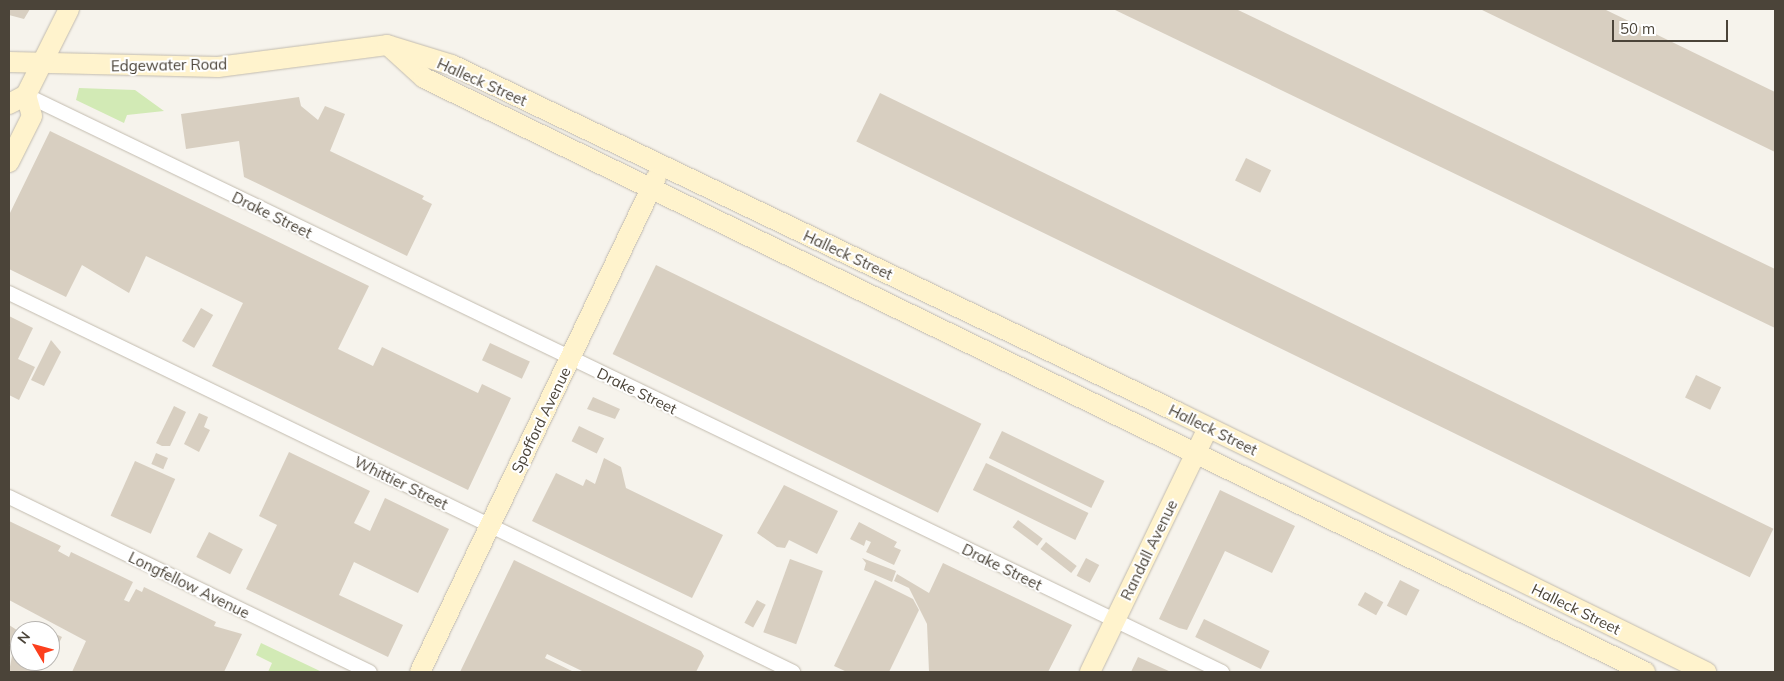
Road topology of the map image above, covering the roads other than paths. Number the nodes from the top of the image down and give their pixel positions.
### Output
1 (69, 9) edge
2 (388, 44) junction
3 (9, 62) edge
4 (41, 66) junction
5 (14, 95) edge
6 (9, 162) edge
7 (661, 167) junction
8 (651, 189) junction
9 (9, 293) edge
10 (570, 359) junction
11 (1208, 428) junction
12 (1195, 454) junction
13 (9, 497) edge
14 (490, 526) junction
15 (1115, 621) junction
16 (1652, 646) junction
17 (370, 672) edge
18 (420, 672) edge
19 (793, 672) edge
20 (1090, 672) edge
21 (1222, 672) edge
22 (1642, 672) edge
23 (1706, 672) edge

1 - 4 main road
2 - 4 main road, Edgewater Road
2 - 7 main road, Halleck Street
2 - 8 main road, Halleck Street
3 - 4 main road, Edgewater Road
4 - 5 main road
5 - 6 main road
5 - 10 street, Drake Street
7 - 8 main road, Spofford Avenue
7 - 11 main road, Halleck Street
8 - 10 main road, Spofford Avenue
8 - 12 main road, Halleck Street
9 - 14 street, Whittier Street
10 - 14 main road, Spofford Avenue
10 - 15 street, Drake Street
11 - 12 main road, Randall Avenue
11 - 16 main road, Halleck Street
12 - 15 main road, Randall Avenue
12 - 22 main road, Halleck Street
13 - 17 street, Longfellow Avenue
14 - 18 main road, Spofford Avenue
14 - 19 street, Whittier Street
15 - 20 main road, Randall Avenue
15 - 21 street, Drake Street
16 - 22 main road
16 - 23 main road, Halleck Street

